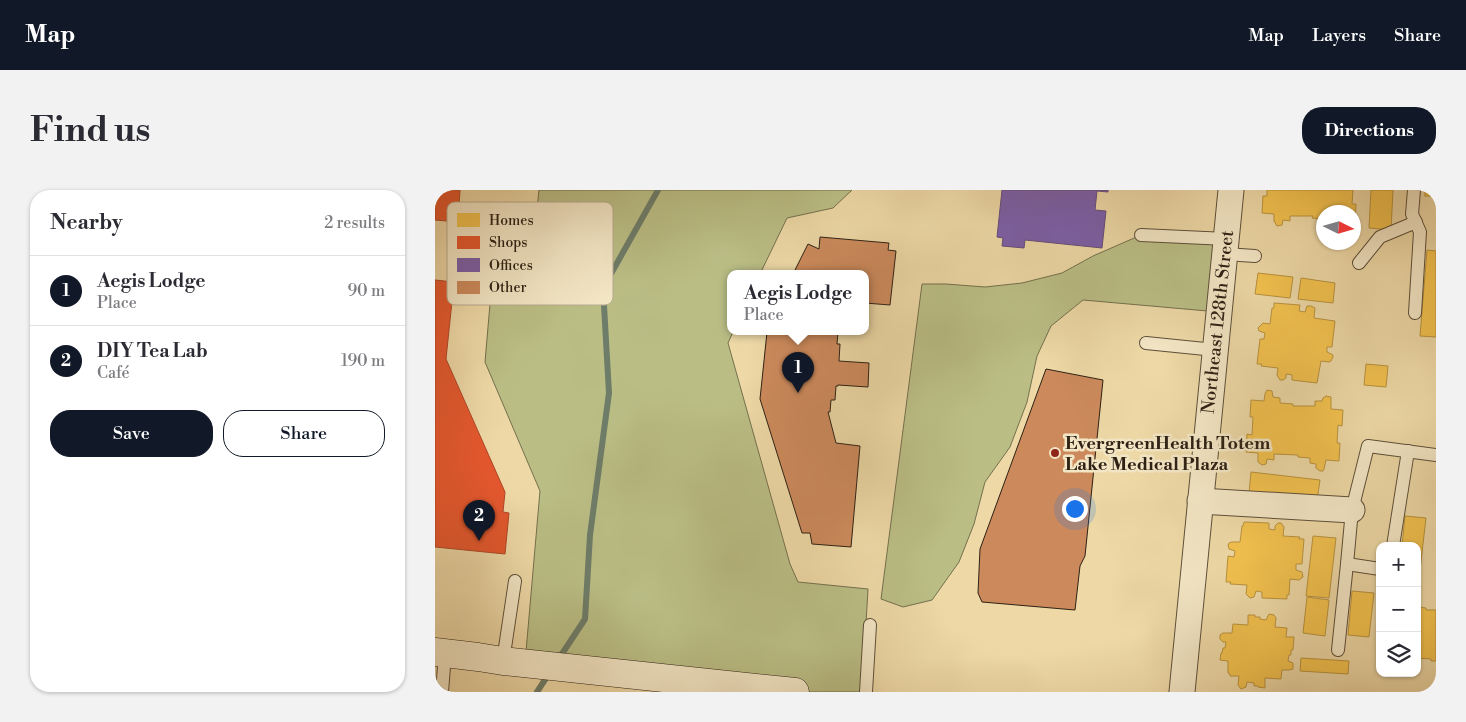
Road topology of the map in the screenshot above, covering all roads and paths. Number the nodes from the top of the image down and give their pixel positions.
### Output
1 (1231, 190) edge
2 (1414, 190) edge
3 (1416, 222) junction
4 (1141, 235) dead end
5 (1226, 246) junction
6 (1255, 256) dead end
7 (1359, 263) dead end
8 (1415, 313) dead end
9 (1146, 343) dead end
10 (1215, 350) junction
11 (1408, 451) junction
12 (1436, 456) edge
13 (1200, 501) junction
14 (1352, 510) junction
15 (1394, 542) edge
16 (1347, 564) junction
17 (1376, 568) edge
18 (515, 581) dead end
19 (870, 625) dead end
20 (1338, 650) dead end
21 (440, 653) edge
22 (506, 662) junction
23 (442, 692) edge
24 (795, 692) edge
25 (866, 692) edge
26 (1182, 692) edge

1 - 5 street, Northeast 128th Street
2 - 3 lane
3 - 7 lane
3 - 8 lane
4 - 5 lane
5 - 6 lane
5 - 10 street, Northeast 128th Street
9 - 10 lane
10 - 13 street, Northeast 128th Street
11 - 12 lane
11 - 14 lane
11 - 15 lane
13 - 14 street
13 - 26 street, Northeast 128th Street
14 - 16 lane
16 - 17 lane
16 - 20 lane
18 - 22 lane
19 - 25 lane
21 - 22 street
21 - 23 lane
22 - 24 street

